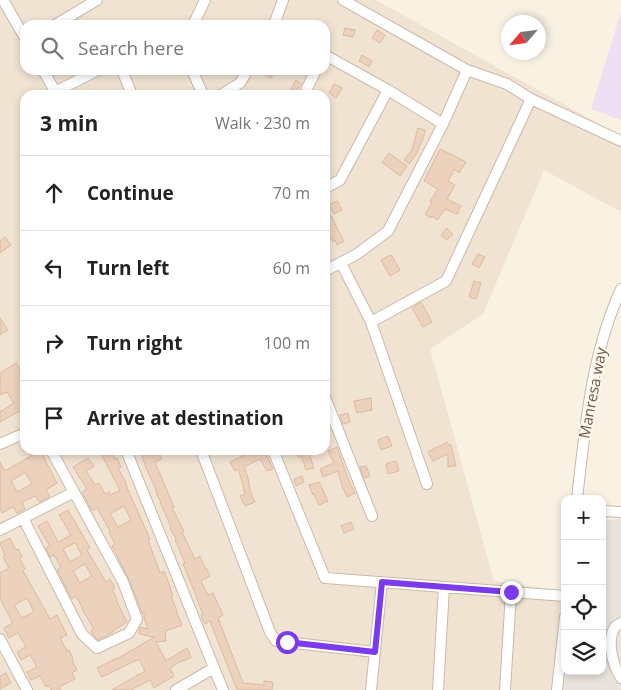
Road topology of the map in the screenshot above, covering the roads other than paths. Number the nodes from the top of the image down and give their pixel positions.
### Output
1 (3, 0) edge
2 (97, 0) edge
3 (204, 0) edge
4 (283, 0) edge
5 (343, 0) edge
6 (63, 20) edge
7 (195, 20) edge
8 (276, 20) edge
9 (20, 29) edge
10 (330, 58) edge
11 (467, 70) junction
12 (46, 75) edge
13 (89, 75) edge
14 (124, 75) edge
15 (194, 75) edge
16 (245, 75) edge
17 (314, 75) edge
18 (54, 90) edge
19 (63, 90) edge
20 (130, 90) edge
21 (200, 90) edge
22 (228, 90) edge
23 (306, 90) edge
24 (388, 90) junction
25 (531, 99) junction
26 (443, 124) junction
27 (621, 141) edge
28 (330, 185) edge
29 (341, 263) junction
30 (330, 268) edge
31 (621, 289) edge
32 (370, 322) junction
33 (330, 410) edge
34 (20, 435) edge
35 (0, 444) edge
36 (54, 455) edge
37 (128, 455) edge
38 (203, 455) edge
39 (275, 455) edge
40 (427, 484) dead end
41 (74, 492) junction
42 (578, 495) edge
43 (606, 511) edge
44 (621, 512) edge
45 (372, 516) dead end
46 (23, 518) junction
47 (0, 530) edge
48 (382, 582) junction
49 (444, 587) junction
50 (511, 592) junction
51 (561, 596) edge
52 (621, 623) edge
53 (564, 630) edge
54 (0, 639) edge
55 (375, 652) junction
56 (214, 668) junction
57 (621, 678) edge
58 (27, 690) edge
59 (176, 690) edge
60 (223, 690) edge
61 (371, 690) edge
62 (438, 690) edge
63 (506, 690) edge
64 (557, 690) edge

1 - 9 street
2 - 6 street
3 - 7 street
4 - 8 street
5 - 11 street
10 - 24 street
11 - 25 street
11 - 26 street
12 - 18 street
13 - 19 street
14 - 20 street
15 - 21 street
16 - 22 street
17 - 23 street
24 - 26 street
24 - 28 street
25 - 27 street
25 - 32 street
26 - 29 street
29 - 30 street
29 - 32 street
31 - 42 street, Manresa way
32 - 40 street
33 - 45 street
34 - 35 street
36 - 41 street
37 - 56 street
38 - 55 street
39 - 48 street
41 - 46 street
41 - 46 street
43 - 44 street
46 - 47 street
48 - 49 street
48 - 55 street
49 - 50 street
49 - 62 street
50 - 51 street
50 - 63 street
52 - 57 street
53 - 64 street
54 - 58 street
55 - 61 street
56 - 59 street
56 - 60 street

